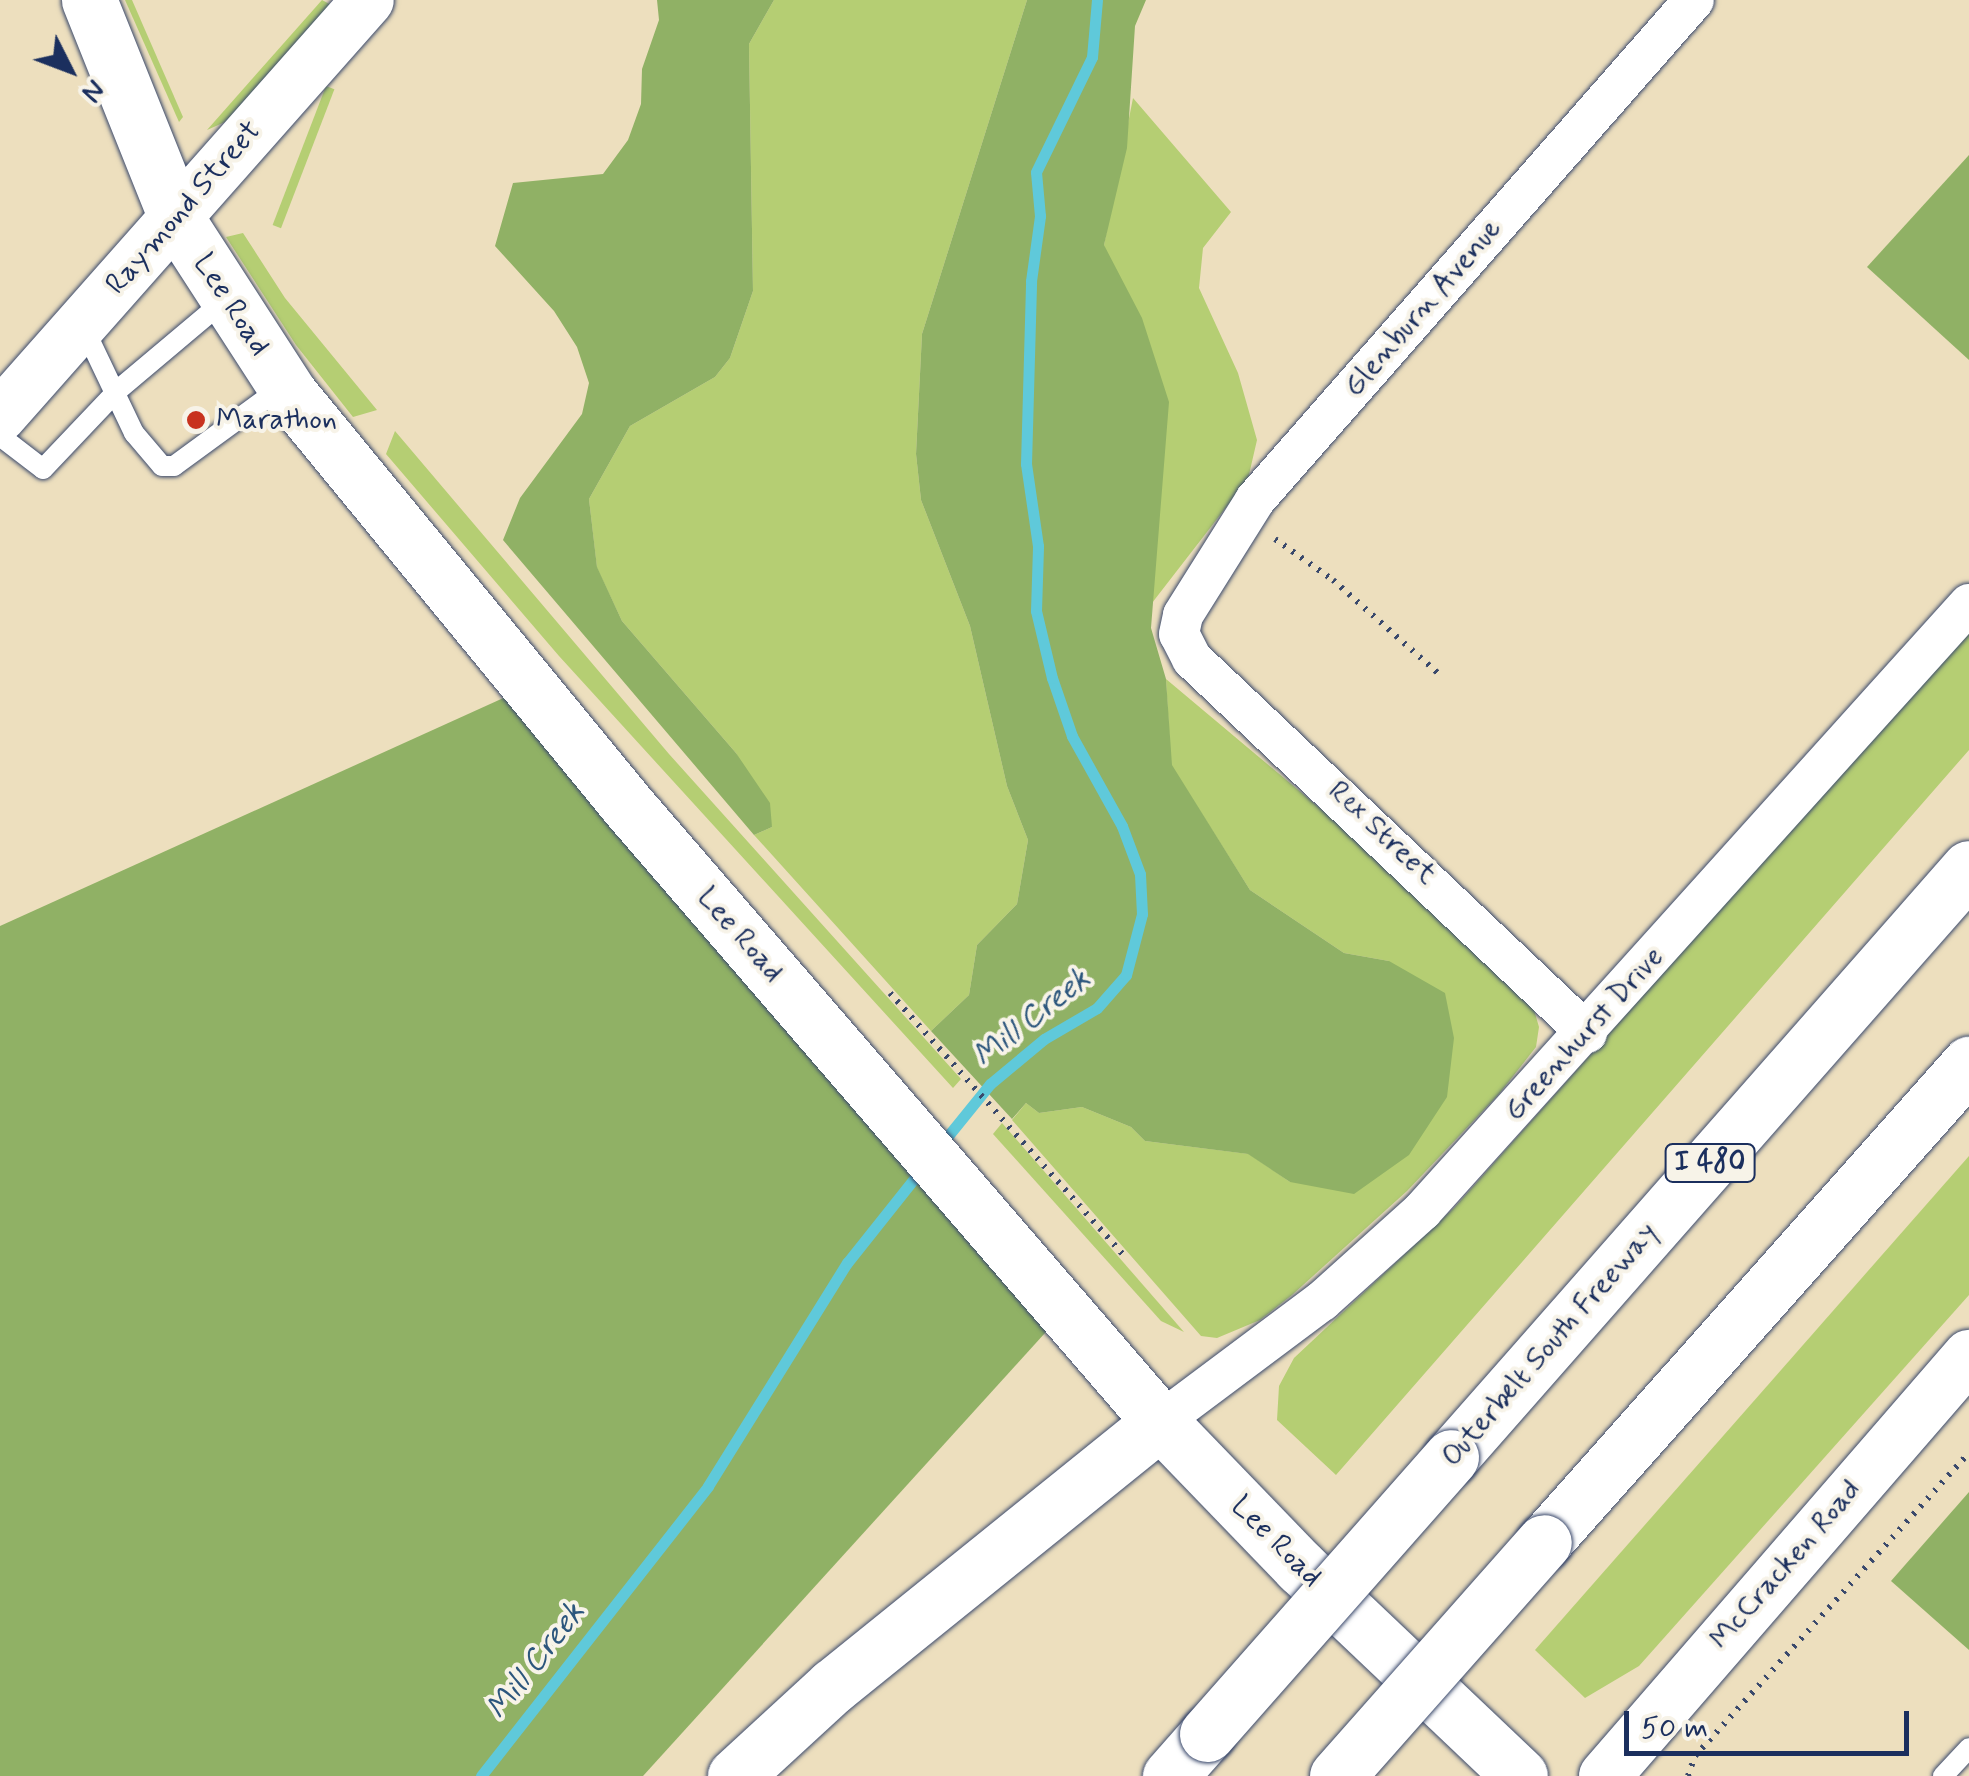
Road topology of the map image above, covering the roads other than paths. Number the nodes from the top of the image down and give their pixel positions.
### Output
1 (89, 0) edge
2 (368, 0) edge
3 (1694, 0) edge
4 (176, 218) junction
5 (225, 300) junction
6 (81, 323) junction
7 (284, 386) junction
8 (118, 390) junction
9 (0, 416) edge
10 (0, 436) edge
11 (1969, 604) edge
12 (1178, 634) joint
13 (1969, 868) edge
14 (1587, 1033) junction
15 (1969, 1064) edge
16 (1969, 1356) edge
17 (1160, 1422) junction
18 (1969, 1748) edge
19 (735, 1776) edge
20 (1170, 1776) edge
21 (1338, 1776) edge
22 (1520, 1776) edge
23 (1606, 1776) edge
24 (1943, 1776) edge

1 - 4 main road, Lee Road
2 - 4 street, Raymond Street
3 - 12 street, Glenburn Avenue
4 - 5 main road, Lee Road
4 - 6 street, Raymond Street
5 - 7 main road, Lee Road
5 - 8 lane
6 - 8 lane
6 - 9 street, Raymond Street
7 - 8 lane
7 - 17 main road, Lee Road
8 - 10 lane
11 - 14 street, Greenhurst Drive
12 - 14 street, Rex Street
13 - 20 main road, Outerbelt South Freeway / I 480, bridge
14 - 17 street, Greenhurst Drive
15 - 21 main road, bridge
16 - 23 street, McCracken Road
17 - 19 main road
17 - 22 main road, Lee Road
18 - 24 lane

